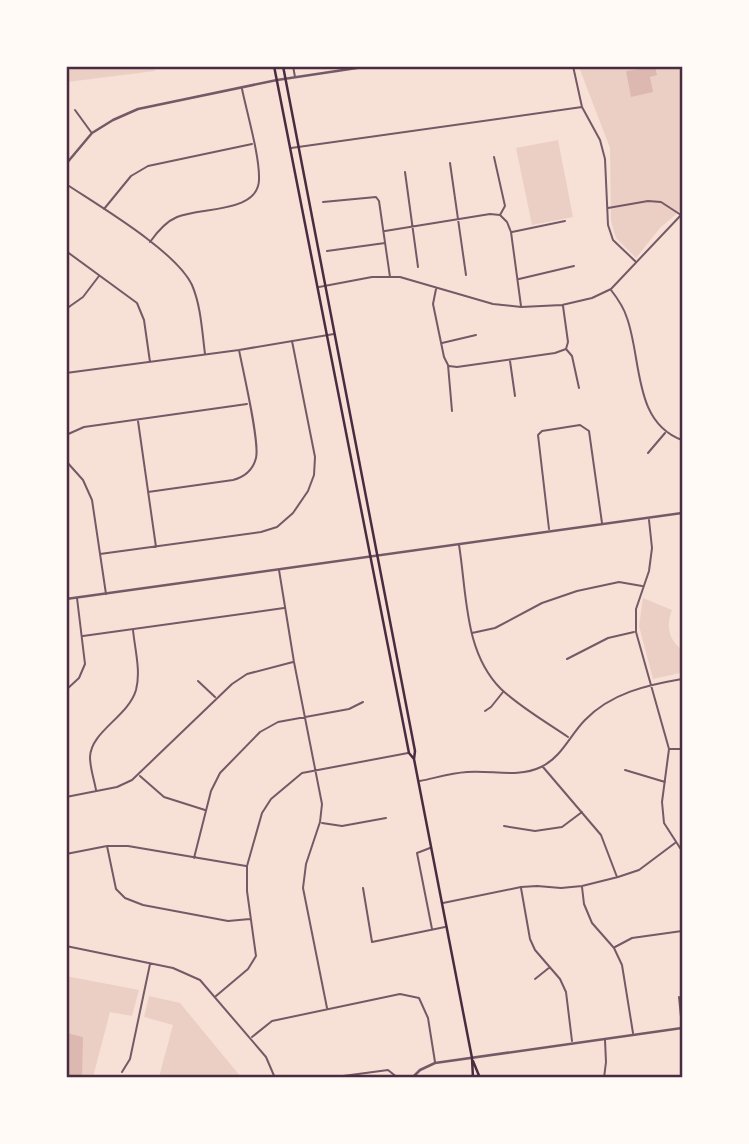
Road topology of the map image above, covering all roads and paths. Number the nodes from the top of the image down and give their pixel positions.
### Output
1 (274, 66) edge
2 (284, 66) edge
3 (293, 66) edge
4 (370, 66) edge
5 (573, 66) edge
6 (356, 67) edge
7 (295, 78) junction
8 (286, 79) junction
9 (277, 80) junction
10 (242, 88) junction
11 (582, 107) junction
12 (75, 110) dead end
13 (92, 133) junction
14 (253, 144) junction
15 (299, 147) junction
16 (290, 148) junction
17 (494, 157) dead end
18 (450, 163) dead end
19 (66, 164) edge
20 (405, 172) dead end
21 (66, 184) edge
22 (323, 202) dead end
23 (607, 208) junction
24 (104, 209) junction
25 (682, 214) edge
26 (500, 215) junction
27 (460, 219) junction
28 (565, 221) dead end
29 (413, 226) junction
30 (384, 231) junction
31 (511, 232) junction
32 (150, 242) junction
33 (385, 243) junction
34 (66, 251) edge
35 (327, 251) dead end
36 (636, 262) junction
37 (418, 267) dead end
38 (574, 267) dead end
39 (100, 275) junction
40 (466, 275) dead end
41 (390, 277) junction
42 (518, 279) junction
43 (326, 285) junction
44 (318, 287) junction
45 (436, 288) junction
46 (611, 289) junction
47 (562, 304) junction
48 (521, 307) junction
49 (66, 309) edge
50 (335, 334) junction
51 (327, 335) junction
52 (476, 335) dead end
53 (292, 341) junction
54 (441, 344) junction
55 (566, 349) junction
56 (239, 350) junction
57 (205, 355) junction
58 (510, 360) junction
59 (150, 362) junction
60 (448, 365) junction
61 (66, 373) edge
62 (579, 388) dead end
63 (515, 396) dead end
64 (248, 404) junction
65 (452, 411) dead end
66 (137, 420) junction
67 (666, 432) junction
68 (66, 435) edge
69 (682, 440) edge
70 (648, 453) dead end
71 (66, 461) edge
72 (148, 492) junction
73 (682, 513) edge
74 (648, 518) junction
75 (602, 524) junction
76 (549, 531) junction
77 (459, 544) junction
78 (156, 547) junction
79 (100, 554) junction
80 (377, 554) junction
81 (371, 555) junction
82 (279, 569) junction
83 (642, 586) junction
84 (106, 594) junction
85 (77, 598) junction
86 (66, 599) edge
87 (285, 608) junction
88 (132, 629) junction
89 (636, 632) junction
90 (471, 634) junction
91 (83, 636) junction
92 (567, 659) dead end
93 (294, 662) junction
94 (682, 679) edge
95 (198, 681) dead end
96 (652, 684) junction
97 (66, 690) edge
98 (504, 692) junction
99 (216, 699) junction
100 (363, 702) dead end
101 (485, 710) dead end
102 (305, 717) junction
103 (570, 738) junction
104 (682, 748) edge
105 (669, 749) junction
106 (409, 753) junction
107 (414, 759) junction
108 (542, 767) junction
109 (625, 770) dead end
110 (316, 771) junction
111 (138, 775) junction
112 (419, 781) junction
113 (665, 782) junction
114 (96, 792) junction
115 (66, 797) edge
116 (206, 810) junction
117 (583, 812) junction
118 (386, 818) dead end
119 (320, 822) junction
120 (504, 826) dead end
121 (675, 843) junction
122 (107, 846) junction
123 (431, 848) junction
124 (682, 851) edge
125 (66, 854) edge
126 (194, 858) junction
127 (247, 866) junction
128 (618, 877) junction
129 (582, 886) junction
130 (521, 887) junction
131 (363, 888) dead end
132 (442, 904) junction
133 (251, 919) junction
134 (447, 926) junction
135 (432, 930) junction
136 (682, 930) edge
137 (66, 946) edge
138 (614, 948) junction
139 (150, 963) junction
140 (550, 967) junction
141 (535, 979) dead end
142 (216, 996) junction
143 (679, 997) dead end
144 (327, 1008) junction
145 (682, 1027) edge
146 (633, 1036) junction
147 (251, 1038) junction
148 (605, 1040) junction
149 (573, 1044) junction
150 (472, 1058) junction
151 (435, 1063) junction
152 (122, 1072) dead end
153 (275, 1077) edge
154 (328, 1077) edge
155 (398, 1077) edge
156 (412, 1077) edge
157 (473, 1077) edge
158 (480, 1077) edge
159 (604, 1077) edge

1 - 9 main road
2 - 8 main road
3 - 7 street
4 - 6 street
5 - 11 street
6 - 7 street
7 - 8 street
8 - 9 street
8 - 15 main road
9 - 10 street
9 - 16 main road
10 - 13 street
10 - 14 street
11 - 15 street
11 - 23 street
12 - 13 street
13 - 19 street
14 - 24 street
14 - 32 street
15 - 16 street
15 - 43 main road
16 - 44 main road
17 - 26 street
18 - 27 street
20 - 29 street
21 - 24 street
22 - 30 street
23 - 25 street
23 - 36 street
24 - 32 street
25 - 36 street
26 - 27 street
26 - 31 street
27 - 29 street
27 - 40 street
28 - 31 street
29 - 30 street
29 - 37 street
30 - 33 street
31 - 42 street
32 - 57 street
33 - 35 street
33 - 41 street
34 - 39 street
36 - 46 street
38 - 42 street
39 - 49 street
39 - 59 street
41 - 43 street
41 - 45 street
42 - 48 street
43 - 44 street
43 - 50 main road
44 - 51 main road
45 - 48 street
45 - 54 street
46 - 47 street
46 - 67 street
47 - 48 street
47 - 55 street
50 - 51 street
50 - 80 main road
51 - 53 street
51 - 81 main road
52 - 54 street
53 - 56 street
53 - 78 street
54 - 60 street
55 - 58 street
55 - 62 street
56 - 57 street
56 - 64 street
57 - 59 street
58 - 60 street
58 - 63 street
59 - 61 street
60 - 65 street
64 - 66 street
64 - 72 street
66 - 68 street
66 - 72 street
67 - 69 street
67 - 70 street
71 - 79 street
72 - 78 street
73 - 74 street
74 - 75 street
74 - 83 street
75 - 76 street
75 - 76 street
76 - 77 street
77 - 80 street
77 - 90 street
78 - 79 street
79 - 84 street
80 - 81 street
80 - 107 main road
81 - 82 street
81 - 106 main road
82 - 84 street
82 - 87 street
83 - 89 street
83 - 90 street
84 - 85 street
85 - 86 street
85 - 91 street
87 - 88 street
87 - 93 street
88 - 91 street
88 - 114 street
89 - 92 street
89 - 96 street
90 - 98 street
91 - 97 street
93 - 99 street
93 - 102 street
94 - 96 street
95 - 99 street
96 - 103 street
96 - 105 street
98 - 101 street
98 - 103 street
99 - 111 street
100 - 102 street
102 - 110 street
102 - 116 street
103 - 108 street
104 - 105 street
105 - 113 street
106 - 107 main road
106 - 110 street
107 - 112 main road
108 - 112 street
108 - 117 street
109 - 113 street
110 - 119 street
110 - 127 street
111 - 114 street
111 - 116 street
112 - 123 main road
113 - 121 street
114 - 115 street
116 - 126 street
117 - 120 street
117 - 128 street
118 - 119 street
119 - 144 street
121 - 124 street
121 - 128 street
122 - 125 street
122 - 126 street
122 - 133 street
123 - 132 main road
123 - 135 street
126 - 127 street
127 - 133 street
128 - 129 street
129 - 130 street
129 - 138 street
130 - 132 street
130 - 140 street
131 - 135 street
132 - 134 main road
133 - 142 street
134 - 135 street
134 - 150 main road
136 - 138 street
137 - 139 street
138 - 146 street
139 - 142 street
139 - 152 street
140 - 141 street
140 - 149 street
142 - 147 street
143 - 145 street
144 - 147 street
144 - 151 street
145 - 146 street
146 - 148 street
147 - 153 street
148 - 149 street
148 - 159 street
149 - 150 street
150 - 151 street
150 - 157 main road
150 - 158 main road
151 - 156 street
154 - 155 street

